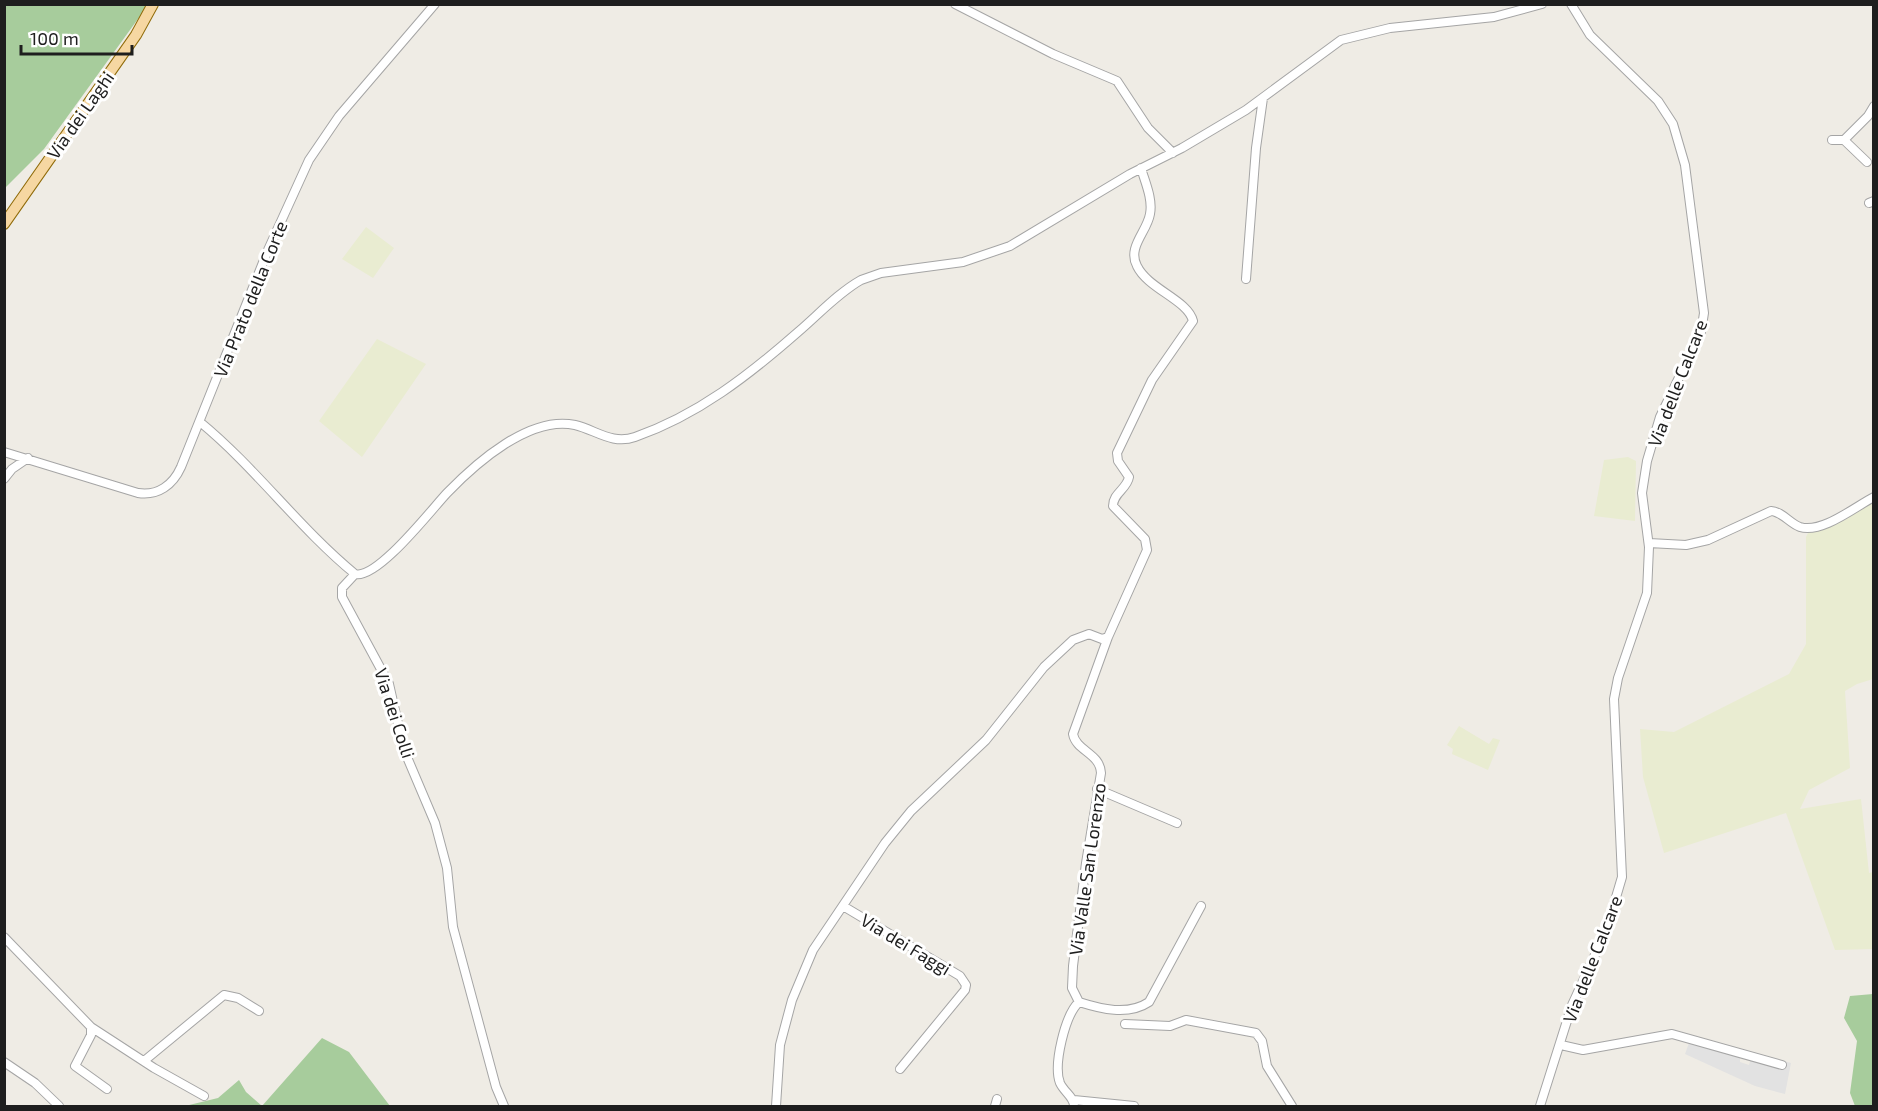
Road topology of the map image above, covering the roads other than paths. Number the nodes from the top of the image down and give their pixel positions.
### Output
1 (153, 4) edge
2 (435, 4) edge
3 (955, 4) edge
4 (1542, 4) edge
5 (1571, 4) edge
6 (1263, 98) junction
7 (1873, 110) edge
8 (1832, 140) dead end
9 (1844, 140) junction
10 (1173, 153) junction
11 (1867, 162) dead end
12 (1141, 168) junction
13 (4, 224) edge
14 (1246, 279) dead end
15 (200, 422) junction
16 (6, 454) edge
17 (28, 458) junction
18 (8, 469) edge
19 (4, 479) edge
20 (1874, 497) edge
21 (1649, 543) junction
22 (355, 574) junction
23 (1108, 637) junction
24 (1097, 789) junction
25 (1177, 823) dead end
26 (843, 906) junction
27 (1201, 906) dead end
28 (4, 937) edge
29 (1079, 1002) junction
30 (259, 1011) dead end
31 (1125, 1024) dead end
32 (91, 1027) junction
33 (1561, 1044) junction
34 (144, 1061) junction
35 (4, 1062) edge
36 (1782, 1065) dead end
37 (900, 1069) dead end
38 (107, 1089) dead end
39 (204, 1096) dead end
40 (1074, 1104) edge
41 (778, 1105) edge
42 (59, 1107) edge
43 (504, 1107) edge
44 (1134, 1107) edge
45 (1292, 1107) edge
46 (1540, 1107) edge

1 - 13 main road, Via dei Laghi
2 - 15 street, Via Prato della Corte
3 - 10 street
4 - 6 street
5 - 21 street, Via delle Calcare
6 - 10 street
6 - 14 street
7 - 9 street
8 - 9 street
9 - 11 street
10 - 12 street
12 - 22 street
12 - 23 street
15 - 17 street, Via Prato della Corte
15 - 22 street
16 - 17 street, Via Prato della Corte
17 - 18 street
18 - 19 street
20 - 21 street
21 - 33 street, Via delle Calcare
22 - 43 street, Via dei Colli
23 - 24 street, Via Valle San Lorenzo
23 - 26 street
24 - 25 street
24 - 29 street, Via Valle San Lorenzo
26 - 37 street, Via dei Faggi
26 - 41 street
27 - 29 street
28 - 32 street
29 - 40 street
30 - 34 street
31 - 45 street
32 - 34 street
32 - 38 street
33 - 36 street
33 - 46 street, Via delle Calcare
34 - 39 street
35 - 42 street
40 - 44 street

